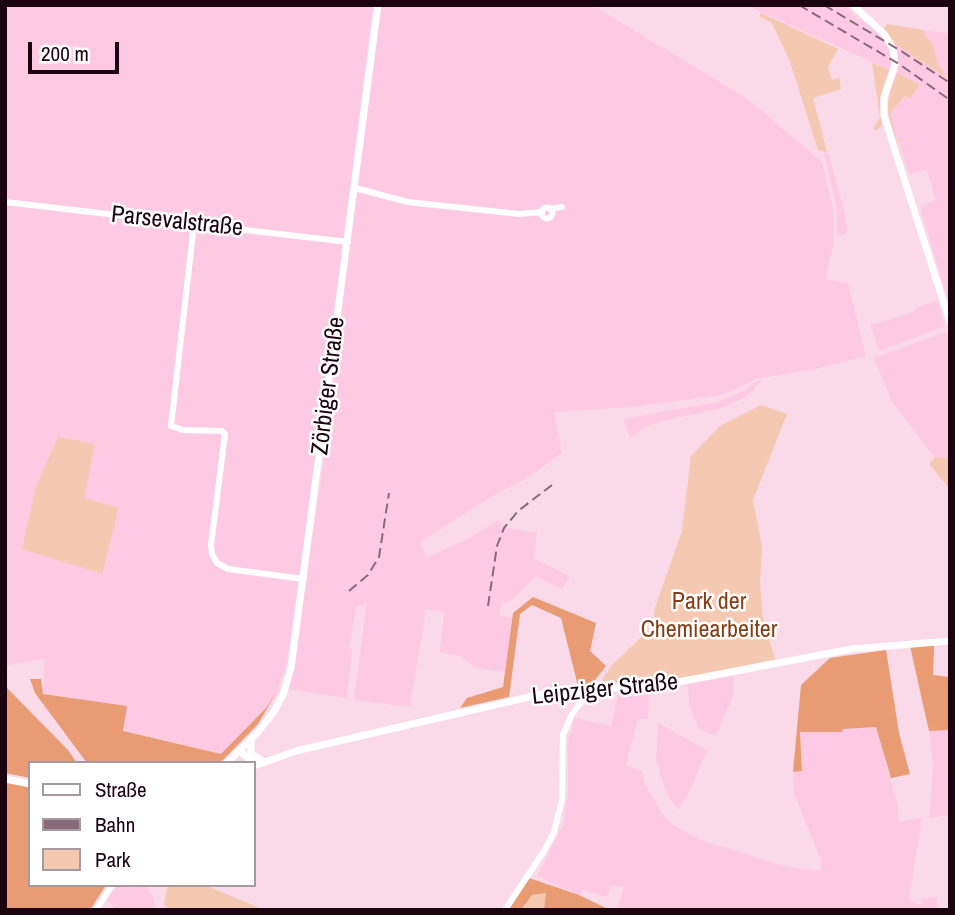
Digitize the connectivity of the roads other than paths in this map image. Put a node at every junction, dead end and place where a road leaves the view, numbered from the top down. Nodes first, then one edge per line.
1 (378, 5) edge
2 (853, 5) edge
3 (355, 188) junction
4 (5, 202) edge
5 (552, 211) dead end
6 (194, 224) junction
7 (348, 242) junction
8 (950, 322) edge
9 (303, 579) junction
10 (950, 641) edge
11 (591, 690) junction
12 (574, 691) junction
13 (578, 706) junction
14 (251, 740) junction
15 (240, 751) junction
16 (230, 761) edge
17 (254, 761) edge
18 (256, 761) edge
19 (257, 763) edge
20 (5, 779) edge
21 (28, 783) edge
22 (111, 887) edge
23 (96, 910) edge
24 (505, 910) edge

1 - 3 main road, Zörbiger Straße
2 - 8 main road
3 - 5 street
3 - 7 main road, Zörbiger Straße
4 - 6 street, Parsevalstraße
6 - 7 street, Parsevalstraße
6 - 9 street
7 - 9 main road, Zörbiger Straße
9 - 14 main road, Zörbiger Straße
10 - 11 main road, Leipziger Straße
11 - 12 main road, Leipziger Straße
11 - 13 street
12 - 13 street
12 - 19 main road, Leipziger Straße
13 - 24 street
14 - 15 main road, Zörbiger Straße
14 - 18 main road
15 - 16 main road, Zörbiger Straße
15 - 17 main road
20 - 21 main road
22 - 23 street

